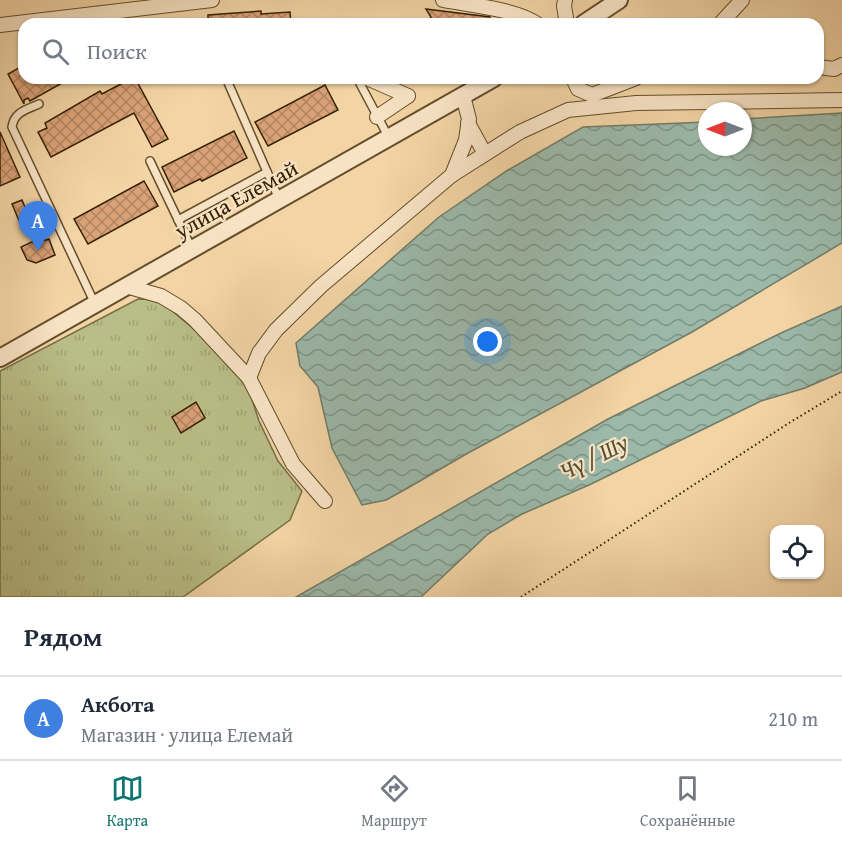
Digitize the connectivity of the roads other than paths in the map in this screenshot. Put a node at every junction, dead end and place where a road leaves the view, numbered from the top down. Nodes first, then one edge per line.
1 (213, 0) edge
2 (443, 0) edge
3 (566, 0) edge
4 (619, 0) edge
5 (742, 0) edge
6 (60, 18) edge
7 (525, 18) edge
8 (566, 18) edge
9 (592, 18) edge
10 (726, 18) edge
11 (18, 23) edge
12 (0, 25) edge
13 (842, 65) edge
14 (824, 68) edge
15 (229, 84) edge
16 (360, 84) edge
17 (381, 84) edge
18 (484, 84) edge
19 (576, 84) edge
20 (620, 84) edge
21 (463, 96) junction
22 (842, 100) edge
23 (39, 105) dead end
24 (377, 117) junction
25 (468, 123) junction
26 (389, 138) junction
27 (485, 154) junction
28 (150, 161) dead end
29 (267, 172) junction
30 (452, 175) junction
31 (280, 200) junction
32 (178, 220) junction
33 (192, 249) junction
34 (126, 286) junction
35 (95, 304) junction
36 (0, 358) edge
37 (249, 378) junction
38 (325, 501) dead end

1 - 6 street
2 - 7 street
3 - 8 street
4 - 9 street
5 - 10 street
11 - 12 street
13 - 14 street
15 - 29 lane
16 - 24 lane
17 - 24 street
18 - 21 street, улица Елемай
19 - 20 street
21 - 25 street
21 - 26 street, улица Елемай
22 - 27 street
23 - 35 lane
24 - 26 lane
25 - 27 street
25 - 30 street
26 - 31 street, улица Елемай
27 - 30 street
28 - 32 lane
29 - 31 lane
29 - 32 lane
30 - 37 street
31 - 33 street, улица Елемай
32 - 33 lane
33 - 34 street, улица Елемай
34 - 35 street, улица Елемай
34 - 37 street
35 - 36 street, улица Елемай
37 - 38 street

